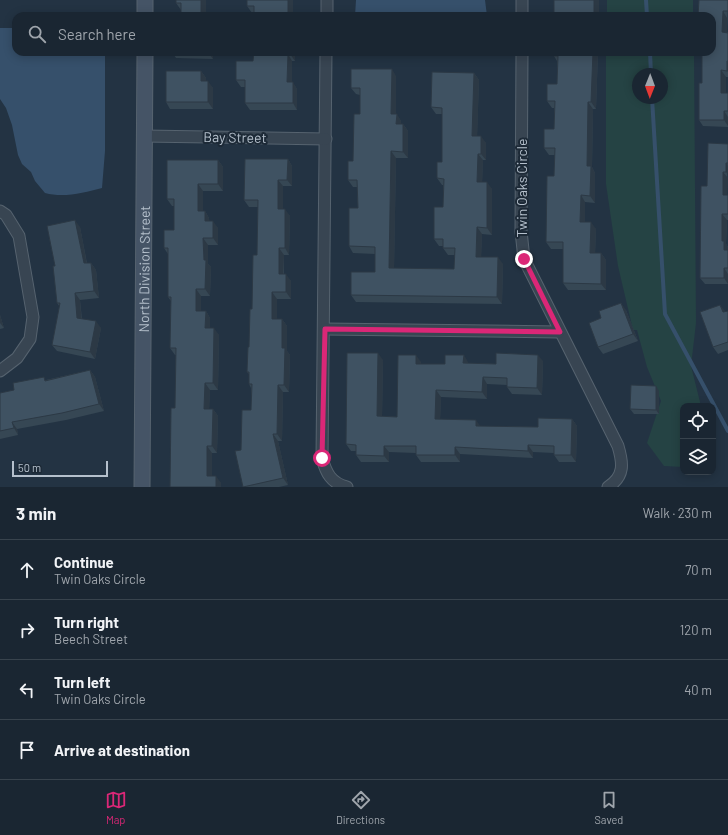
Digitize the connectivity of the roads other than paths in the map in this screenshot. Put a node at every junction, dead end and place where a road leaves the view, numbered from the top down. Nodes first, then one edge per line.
1 (145, 0) edge
2 (327, 0) edge
3 (522, 0) edge
4 (145, 12) edge
5 (327, 12) edge
6 (522, 12) edge
7 (145, 56) edge
8 (326, 56) edge
9 (522, 56) edge
10 (144, 136) junction
11 (326, 139) junction
12 (0, 211) edge
13 (325, 329) junction
14 (560, 332) junction
15 (0, 371) edge
16 (142, 487) edge
17 (347, 487) edge
18 (608, 487) edge

1 - 4 street
2 - 5 street
3 - 6 street
7 - 10 street, North Division Street
8 - 11 street
9 - 14 street, Twin Oaks Circle
10 - 11 street, Bay Street
10 - 16 street, North Division Street
11 - 13 street
12 - 15 street
13 - 14 street
13 - 17 street
14 - 18 street, Twin Oaks Circle

